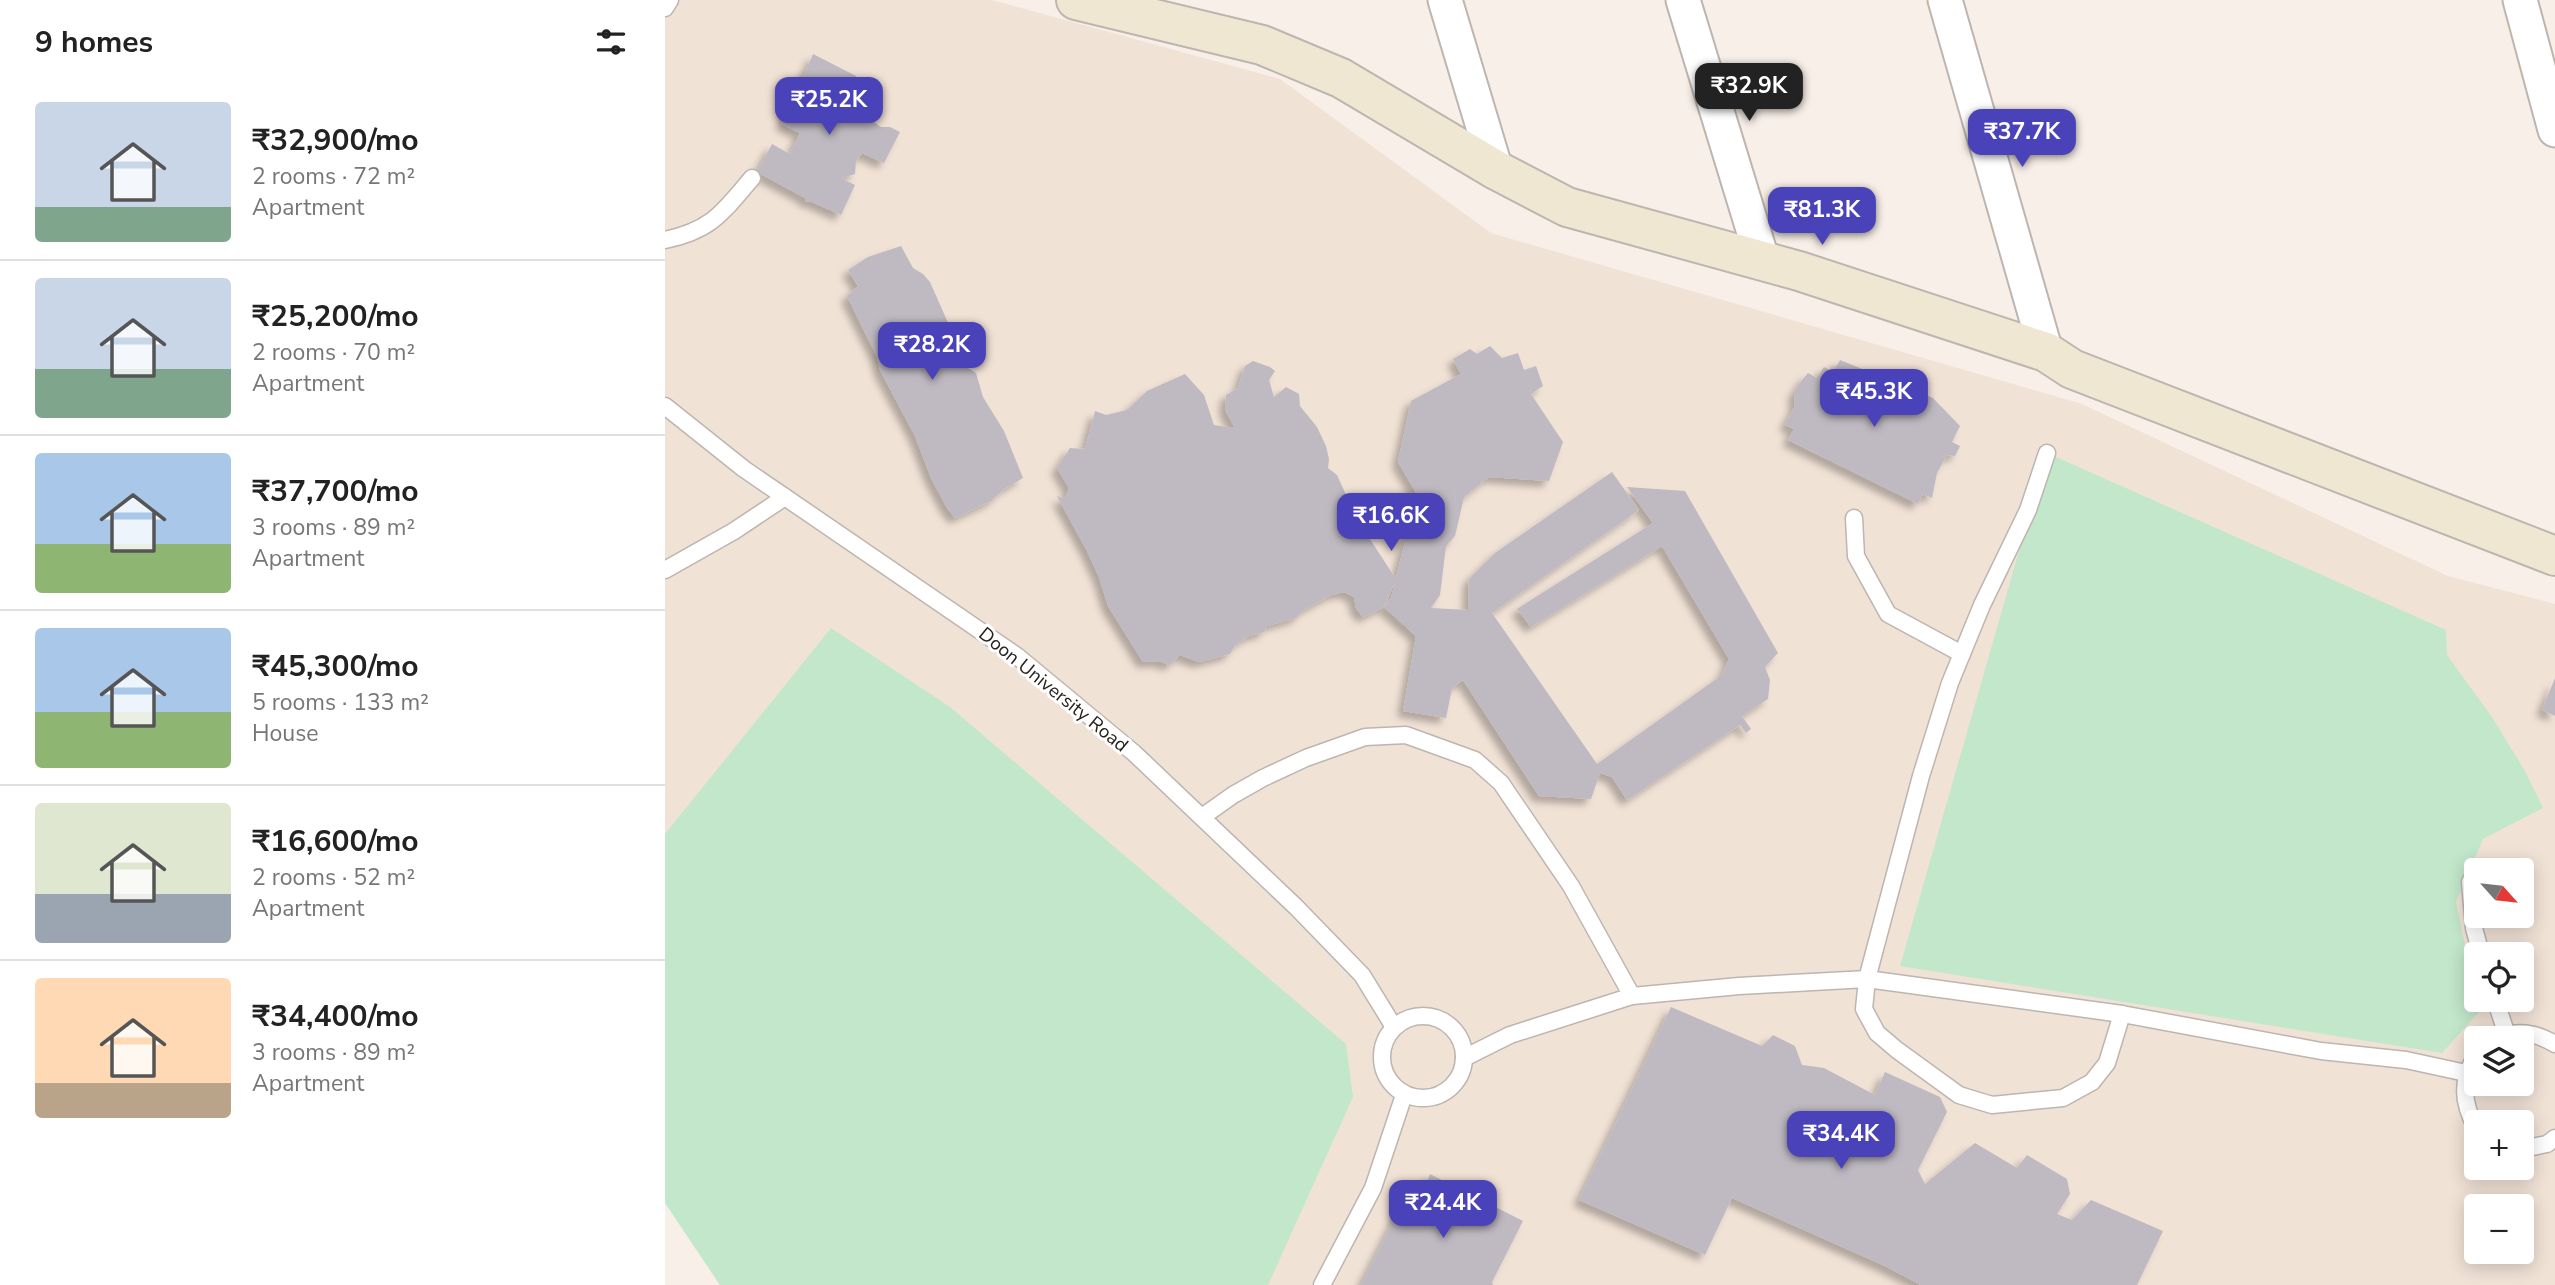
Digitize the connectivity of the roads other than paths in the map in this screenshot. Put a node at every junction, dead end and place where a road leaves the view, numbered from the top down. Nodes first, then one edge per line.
1 (670, 0) edge
2 (1076, 0) edge
3 (1445, 0) edge
4 (1683, 0) edge
5 (1945, 0) edge
6 (2520, 0) edge
7 (665, 8) edge
8 (2555, 130) edge
9 (1496, 170) junction
10 (752, 178) dead end
11 (665, 240) edge
12 (1763, 262) junction
13 (2046, 352) junction
14 (665, 406) edge
15 (2047, 453) dead end
16 (785, 497) junction
17 (1854, 518) dead end
18 (2555, 556) edge
19 (665, 570) edge
20 (1962, 654) junction
21 (1202, 817) junction
22 (1867, 979) junction
23 (1632, 996) junction
24 (2122, 1014) junction
25 (1394, 1027) junction
26 (2534, 1035) edge
27 (2555, 1044) edge
28 (1464, 1058) junction
29 (2464, 1073) edge
30 (1404, 1095) junction
31 (2555, 1138) edge
32 (2534, 1146) edge
33 (1322, 1285) edge

1 - 7 lane
2 - 9 main road
3 - 9 street
4 - 12 street
5 - 13 street
6 - 8 street
9 - 12 main road
10 - 11 lane
12 - 13 main road
13 - 18 main road
14 - 16 lane, Doon University Road
15 - 20 lane
16 - 19 lane
16 - 21 lane, Doon University Road
17 - 20 lane
20 - 22 lane
21 - 23 lane
21 - 25 lane, Doon University Road
22 - 23 lane
22 - 24 lane
22 - 24 lane
23 - 28 lane
24 - 29 lane
25 - 28 lane
25 - 30 lane
26 - 27 lane
28 - 30 lane
30 - 33 lane
31 - 32 lane

